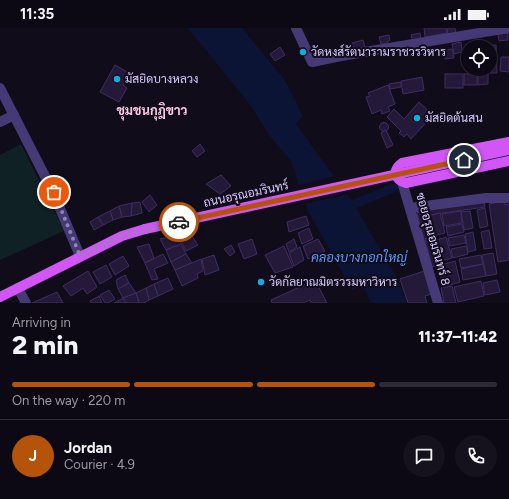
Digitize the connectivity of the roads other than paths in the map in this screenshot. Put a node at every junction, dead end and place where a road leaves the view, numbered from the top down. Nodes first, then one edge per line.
1 (296, 28) edge
2 (509, 28) edge
3 (0, 88) edge
4 (14, 115) junction
5 (0, 122) edge
6 (509, 142) edge
7 (509, 150) edge
8 (509, 161) edge
9 (402, 182) junction
10 (509, 198) edge
11 (410, 208) junction
12 (80, 256) junction
13 (18, 288) junction
14 (0, 298) edge
15 (26, 303) edge
16 (438, 303) edge

1 - 2 street
3 - 4 street
4 - 5 street
4 - 12 street
6 - 9 main road
7 - 12 main road, ถนนอรุณอมรินทร์, bridge
8 - 9 main road
9 - 11 street, ซอยอรุณอมรินทร์ 8
10 - 11 street
11 - 16 street, ซอยอรุณอมรินทร์ 8
12 - 13 main road, ถนนอรุณอมรินทร์
13 - 14 main road, ถนนอรุณอมรินทร์
13 - 15 street

